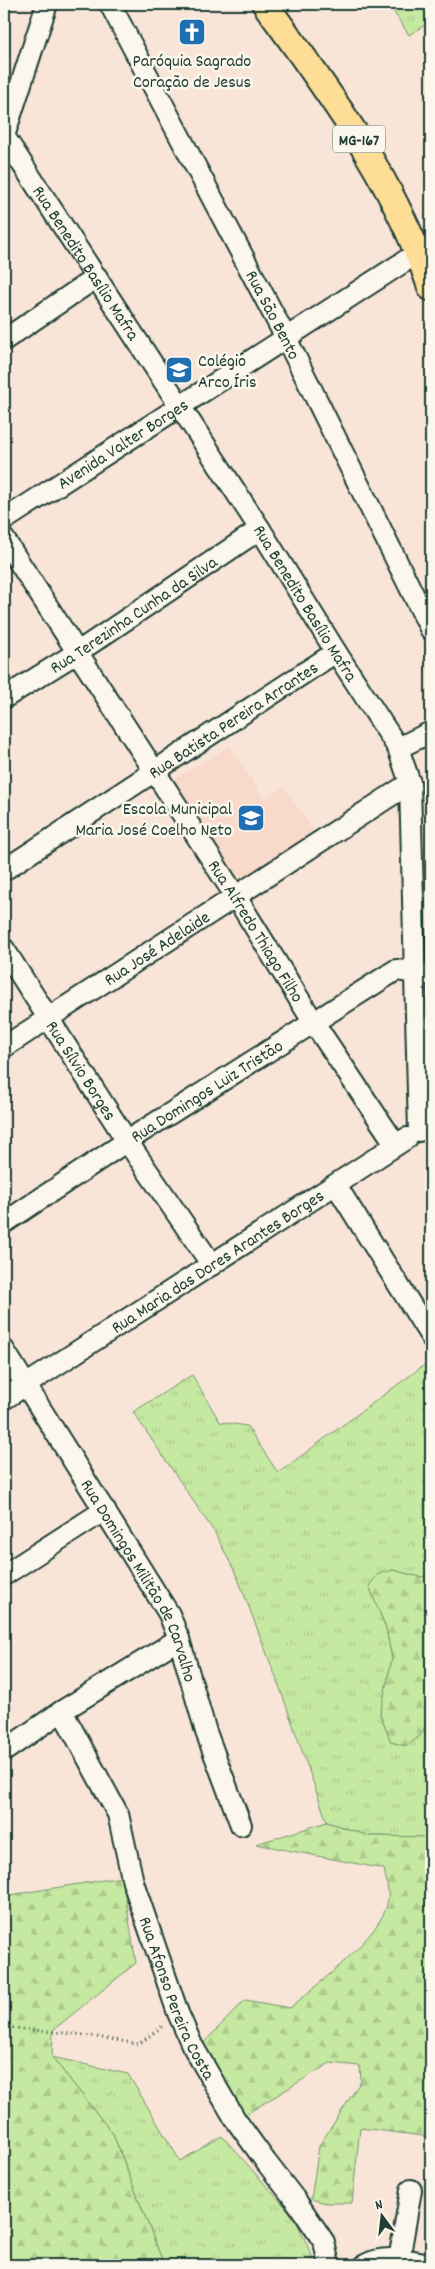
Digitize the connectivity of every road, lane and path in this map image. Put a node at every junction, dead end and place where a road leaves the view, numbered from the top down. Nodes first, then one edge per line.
1 (47, 4) edge
2 (110, 4) edge
3 (265, 4) edge
4 (4, 136) edge
5 (419, 252) junction
6 (97, 277) junction
7 (431, 288) edge
8 (286, 338) junction
9 (4, 340) edge
10 (179, 407) junction
11 (4, 520) edge
12 (260, 529) junction
13 (4, 539) edge
14 (431, 630) edge
15 (78, 652) junction
16 (336, 652) junction
17 (4, 698) edge
18 (431, 732) edge
19 (398, 748) junction
20 (156, 772) junction
21 (410, 783) junction
22 (4, 870) edge
23 (236, 897) junction
24 (4, 949) edge
25 (422, 972) edge
26 (48, 1018) junction
27 (314, 1023) junction
28 (4, 1047) edge
29 (425, 1129) edge
30 (127, 1141) junction
31 (396, 1145) junction
32 (336, 1185) junction
33 (4, 1223) edge
34 (212, 1265) junction
35 (431, 1336) edge
36 (4, 1350) edge
37 (26, 1385) junction
38 (4, 1399) edge
39 (104, 1510) junction
40 (4, 1575) edge
41 (179, 1639) junction
42 (62, 1711) junction
43 (4, 1751) edge
44 (241, 1825) dead end
45 (178, 2013) junction
46 (4, 2033) edge
47 (411, 2190) dead end
48 (400, 2260) junction
49 (431, 2264) edge
50 (329, 2265) edge
51 (365, 2265) edge

1 - 4 street
2 - 8 street, Rua São Bento
3 - 5 main road, MG-167
4 - 6 street, Rua Benedito Basílio Mafra
5 - 7 main road, MG-167
5 - 8 street, Avenida Valter Borges
6 - 9 street
6 - 10 street, Rua Benedito Basílio Mafra
8 - 10 street, Avenida Valter Borges
8 - 14 street, Rua São Bento
10 - 11 street, Avenida Valter Borges
10 - 12 street, Rua Benedito Basílio Mafra
12 - 15 street, Rua Terezinha Cunha da Silva
12 - 16 street, Rua Benedito Basílio Mafra
13 - 15 street, Rua Alfredo Thiago Filho
15 - 17 street, Rua Terezinha Cunha da Silva
15 - 20 street, Rua Alfredo Thiago Filho
16 - 19 street, Rua Benedito Basílio Mafra
16 - 20 street, Rua Batista Pereira Arrantes
18 - 19 street
19 - 21 street, Rua Benedito Basílio Mafra
20 - 22 street, Rua Batista Pereira Arrantes
20 - 23 street, Rua Alfredo Thiago Filho
21 - 23 street, Rua José Adelaide
21 - 25 street, Rua Benedito Basílio Mafra
23 - 26 street, Rua José Adelaide
23 - 27 street, Rua Alfredo Thiago Filho
24 - 26 street, Rua Sílvio Borges
25 - 27 street, Rua Domingos Luiz Tristão
25 - 29 street, Rua Benedito Basílio Mafra
26 - 28 street, Rua José Adelaide
26 - 30 street, Rua Sílvio Borges
27 - 30 street, Rua Domingos Luiz Tristão
27 - 31 street, Rua Alfredo Thiago Filho
29 - 31 street, Rua Maria das Dores Arantes Borges
30 - 33 street, Rua Domingos Luiz Tristão
30 - 34 street, Rua Sílvio Borges
31 - 32 street, Rua Maria das Dores Arantes Borges
32 - 34 street, Rua Maria das Dores Arantes Borges
32 - 35 street
34 - 37 street, Rua Maria das Dores Arantes Borges
36 - 37 street, Rua Domingos Militão de Carvalho
37 - 38 street, Rua Maria das Dores Arantes Borges
37 - 39 street, Rua Domingos Militão de Carvalho
39 - 40 street
39 - 41 street, Rua Domingos Militão de Carvalho
41 - 42 street
41 - 44 street, Rua Domingos Militão de Carvalho
42 - 43 street
42 - 45 street, Rua Afonso Pereira Costa
45 - 46 path
45 - 50 street, Rua Afonso Pereira Costa
47 - 48 street
48 - 49 street
48 - 51 street

